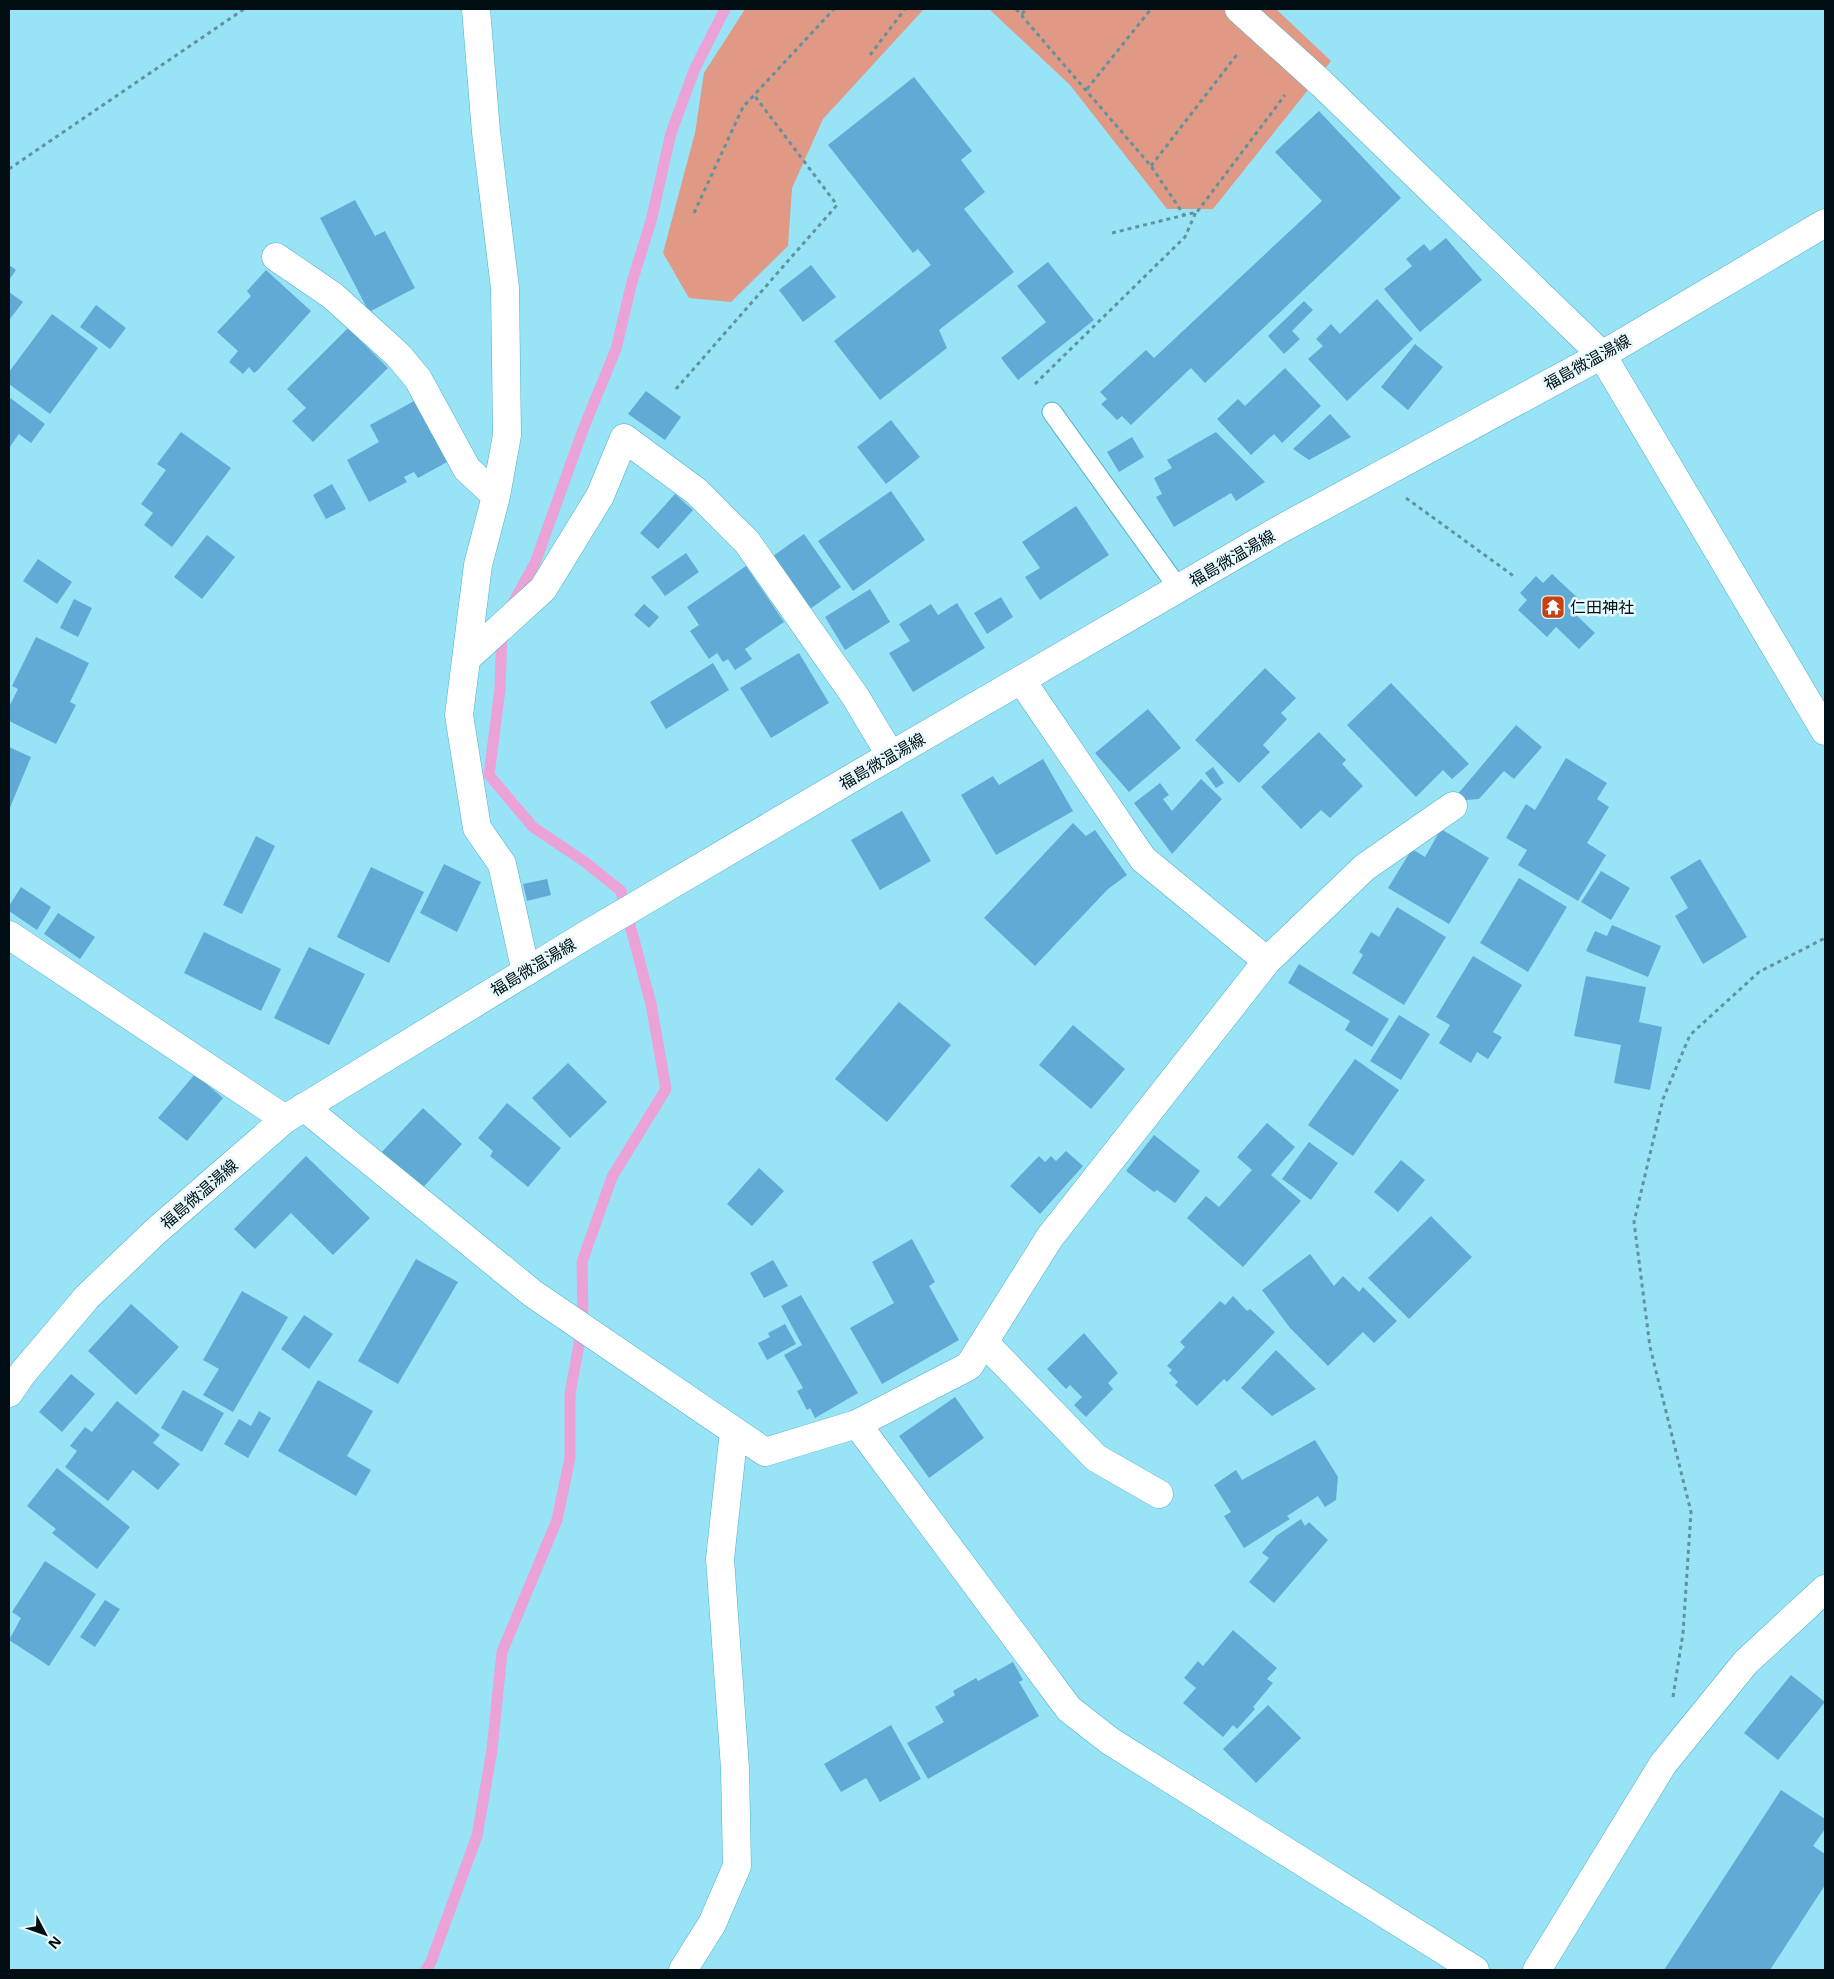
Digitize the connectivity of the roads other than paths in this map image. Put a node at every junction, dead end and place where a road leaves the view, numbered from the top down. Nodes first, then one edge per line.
1 (476, 9) edge
2 (1248, 17) edge
3 (1825, 223) edge
4 (276, 257) dead end
5 (1602, 355) junction
6 (1052, 412) dead end
7 (496, 496) junction
8 (1179, 589) junction
9 (466, 658) junction
10 (1022, 681) junction
11 (1825, 731) edge
12 (892, 756) junction
13 (1453, 806) dead end
14 (9, 935) edge
15 (1267, 961) junction
16 (526, 972) junction
17 (294, 1113) junction
18 (984, 1342) junction
19 (9, 1393) edge
20 (857, 1424) junction
21 (734, 1430) junction
22 (1159, 1494) dead end
23 (1825, 1589) edge
24 (683, 1970) edge
25 (1475, 1970) edge
26 (1536, 1970) edge

1 - 7 street
2 - 5 street
3 - 5 street, 福島微温湯線
4 - 7 street
5 - 8 street, 福島微温湯線
5 - 11 street
6 - 8 lane
7 - 9 street
8 - 10 street, 福島微温湯線
9 - 12 street
9 - 16 street
10 - 12 street, 福島微温湯線
10 - 15 street
12 - 16 street, 福島微温湯線
13 - 15 street
14 - 17 street
15 - 18 street
16 - 17 street, 福島微温湯線
17 - 19 street, 福島微温湯線
17 - 21 street
18 - 20 street
18 - 22 street
20 - 21 street
20 - 25 street
21 - 24 street
23 - 26 street

